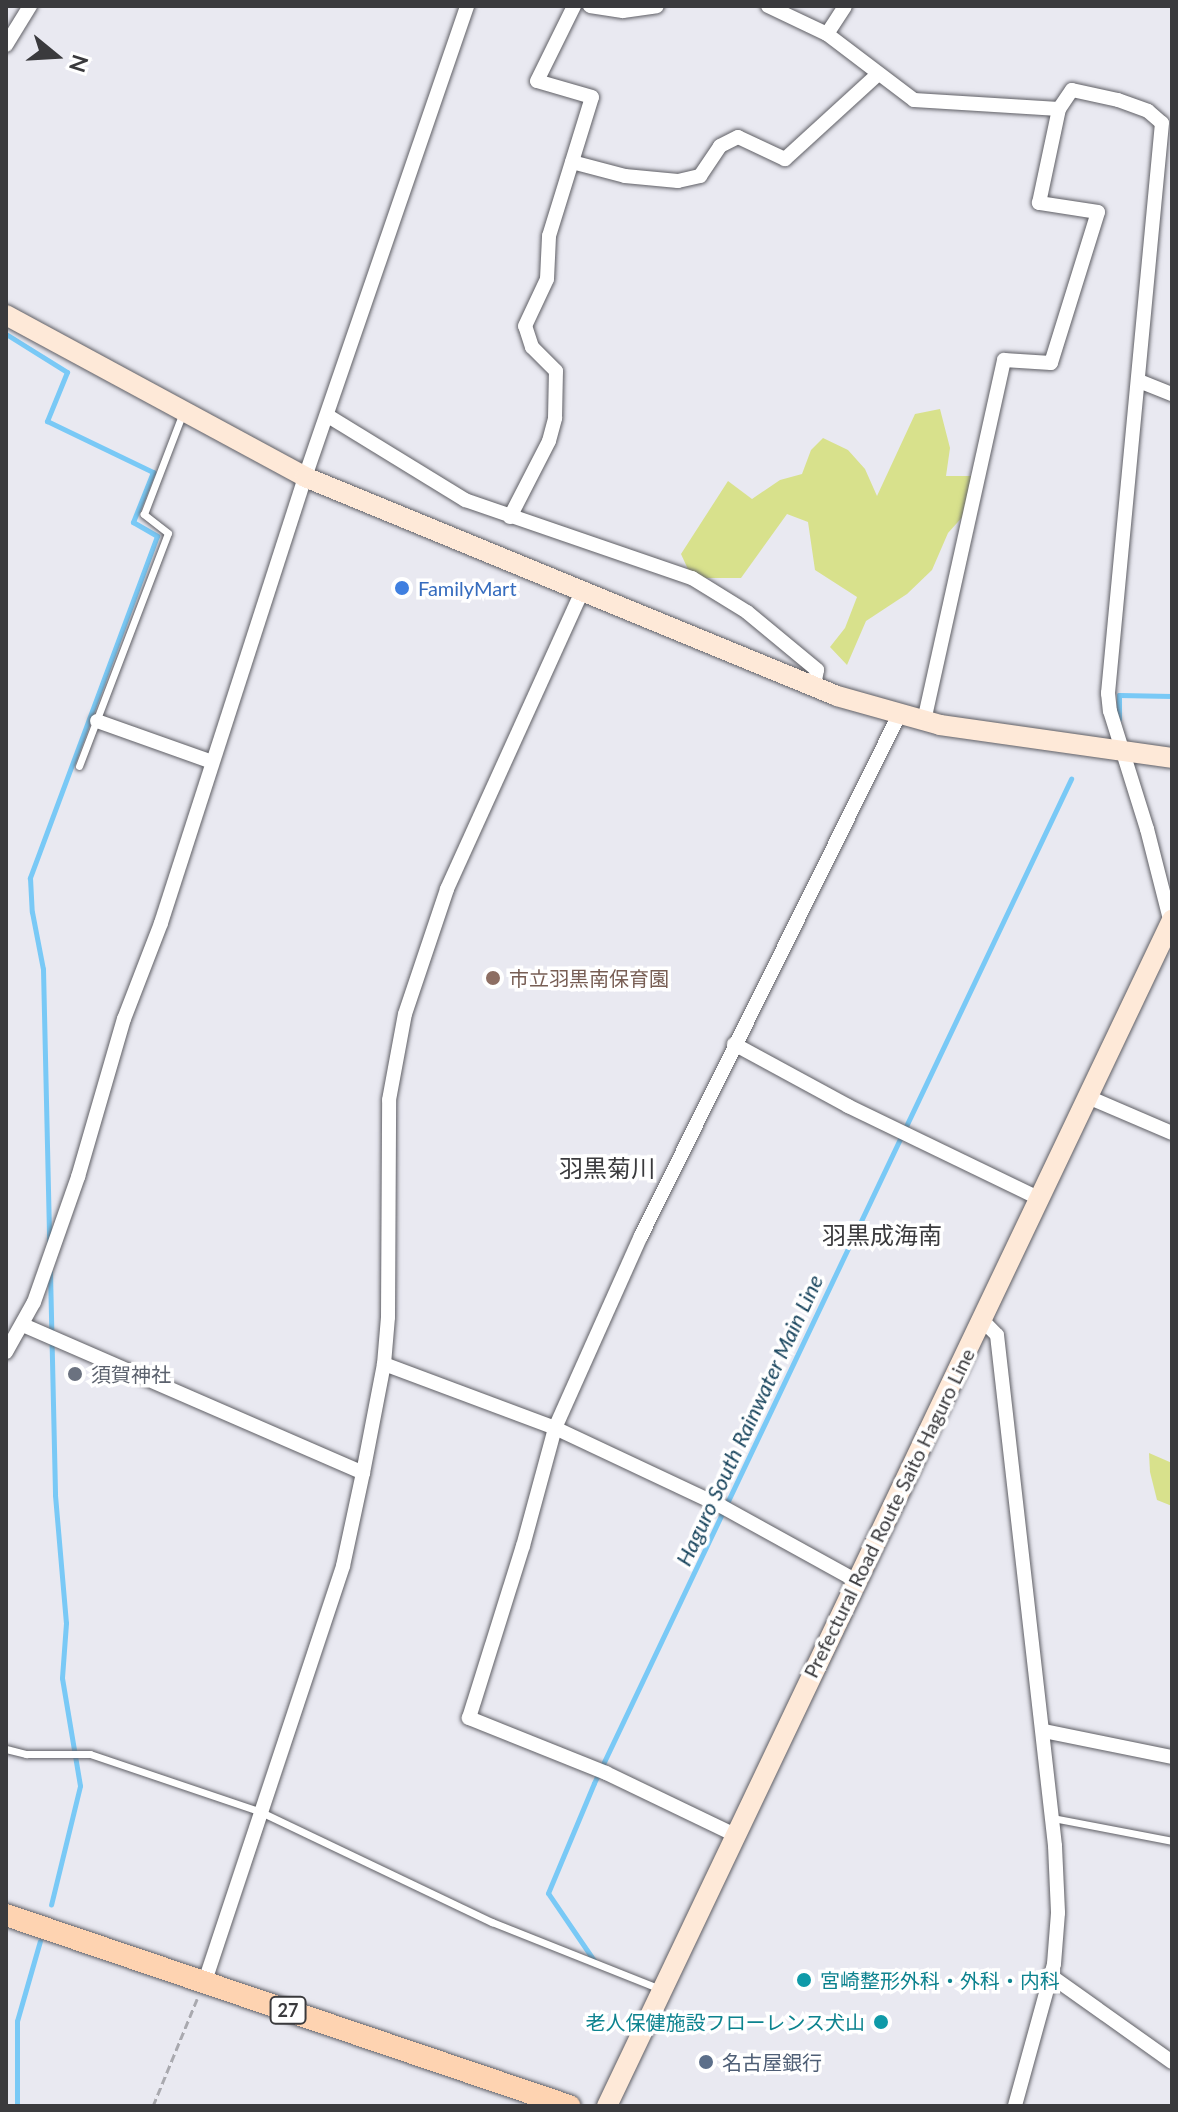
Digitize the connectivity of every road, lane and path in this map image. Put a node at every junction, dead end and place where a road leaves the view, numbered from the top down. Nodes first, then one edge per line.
1 (30, 6) edge
2 (467, 6) edge
3 (574, 6) edge
4 (590, 6) edge
5 (657, 6) edge
6 (768, 6) edge
7 (845, 6) edge
8 (827, 34) junction
9 (6, 45) edge
10 (877, 75) junction
11 (1059, 109) junction
12 (572, 162) junction
13 (6, 315) edge
14 (1139, 381) junction
15 (1172, 394) edge
16 (183, 413) junction
17 (328, 416) junction
18 (305, 477) junction
19 (510, 517) junction
20 (582, 592) junction
21 (814, 686) junction
22 (899, 715) junction
23 (97, 721) junction
24 (924, 721) junction
25 (1121, 751) junction
26 (1172, 758) edge
27 (212, 762) junction
28 (79, 766) dead end
29 (1171, 922) edge
30 (734, 1044) junction
31 (1088, 1097) junction
32 (1172, 1133) edge
33 (1040, 1199) junction
34 (982, 1320) junction
35 (23, 1325) junction
36 (6, 1352) edge
37 (384, 1364) junction
38 (555, 1428) junction
39 (363, 1473) junction
40 (857, 1581) junction
41 (1044, 1731) junction
42 (6, 1749) edge
43 (1172, 1757) edge
44 (261, 1812) junction
45 (1053, 1818) junction
46 (735, 1835) junction
47 (1172, 1841) edge
48 (6, 1915) edge
49 (1051, 1976) junction
50 (205, 1981) junction
51 (663, 1990) junction
52 (1172, 2062) edge
53 (153, 2106) edge
54 (569, 2106) edge
55 (607, 2106) edge
56 (1015, 2106) edge

1 - 9 street
2 - 17 street
3 - 12 street
4 - 5 street
6 - 8 street
7 - 8 street
8 - 10 street
10 - 11 street
10 - 12 street
11 - 14 street
11 - 24 street
12 - 19 street
13 - 16 main road
14 - 15 street
14 - 25 street
16 - 18 main road
16 - 23 lane
17 - 18 street
17 - 19 street
18 - 20 main road
18 - 27 street
19 - 21 street
20 - 21 main road
20 - 37 street
21 - 22 main road
22 - 24 main road
22 - 30 street
23 - 27 street
23 - 28 lane
24 - 25 main road
25 - 26 main road
25 - 29 street
27 - 35 street
29 - 31 main road, Prefectural Road Route Saito Haguro Line
30 - 33 street
30 - 38 street
31 - 32 street
31 - 33 main road, Prefectural Road Route Saito Haguro Line
33 - 34 main road, Prefectural Road Route Saito Haguro Line
34 - 40 main road, Prefectural Road Route Saito Haguro Line
34 - 41 street
35 - 36 street
35 - 39 street
37 - 38 street
37 - 39 street
38 - 40 street
38 - 46 street
39 - 44 street
40 - 46 main road, Prefectural Road Route Saito Haguro Line
41 - 43 street
41 - 45 street
42 - 44 lane
44 - 50 street
44 - 51 lane
45 - 47 lane
45 - 49 street
46 - 51 main road, Prefectural Road Route Saito Haguro Line
48 - 50 main road, 27
49 - 52 street
49 - 56 street
50 - 53 path
50 - 54 main road, 27
51 - 55 main road, Prefectural Road Route Saito Haguro Line

